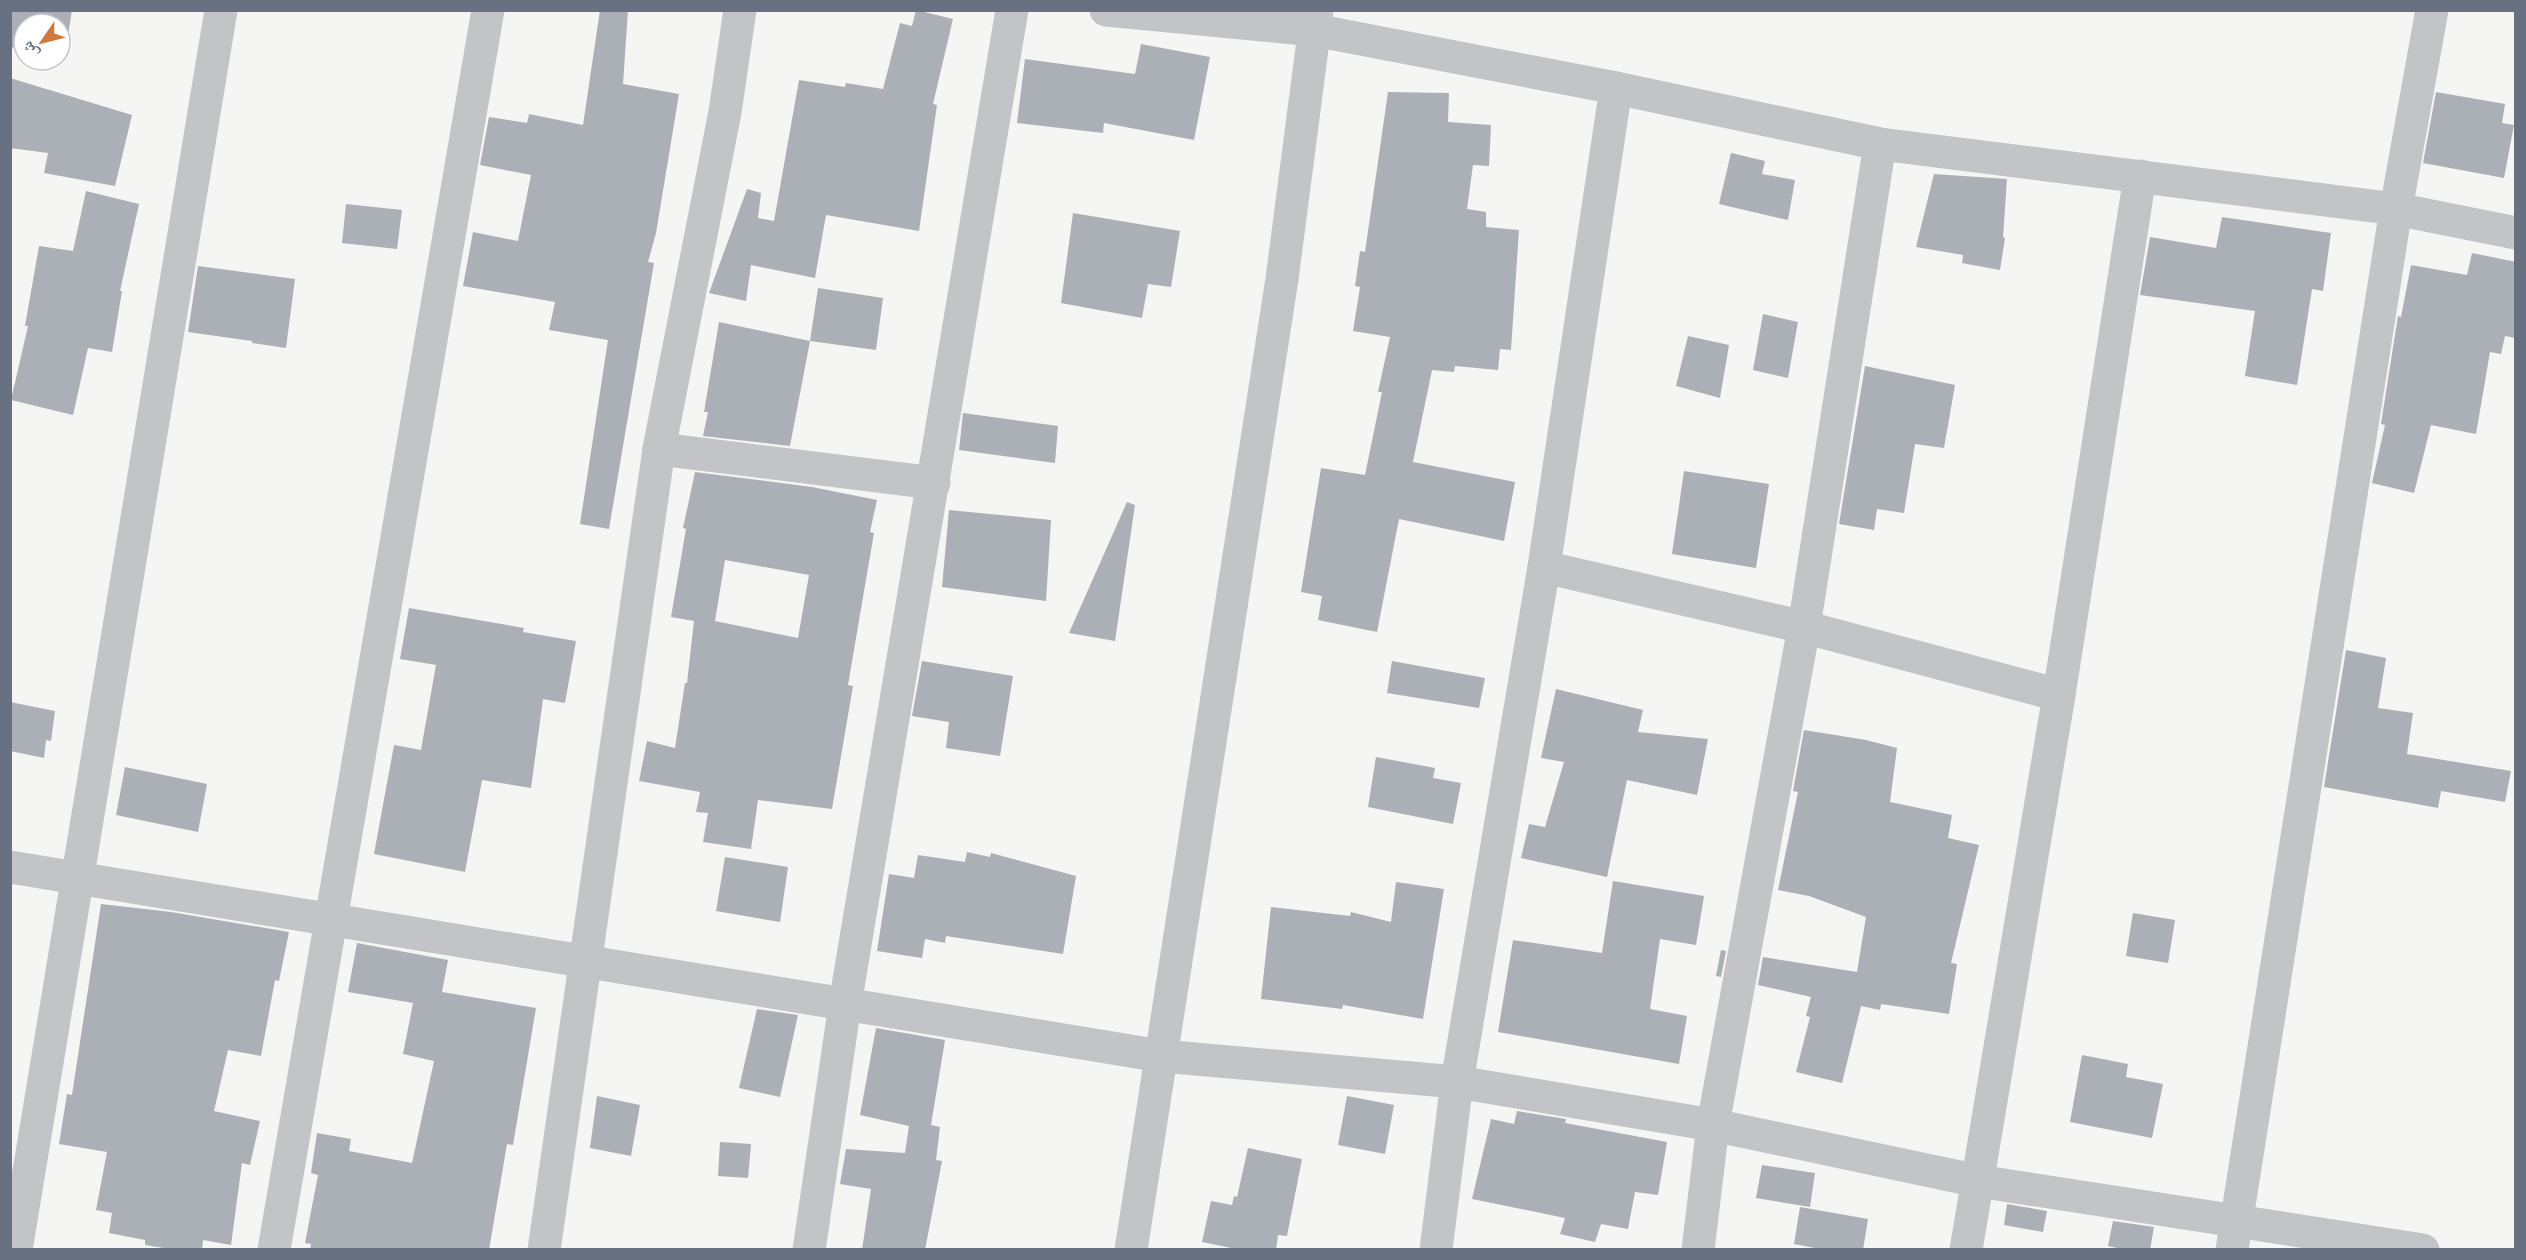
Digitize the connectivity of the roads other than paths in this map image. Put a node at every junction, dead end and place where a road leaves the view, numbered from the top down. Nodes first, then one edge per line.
1 (221, 10) edge
2 (488, 10) edge
3 (740, 10) edge
4 (1012, 10) edge
5 (1106, 10) edge
6 (2432, 10) edge
7 (1315, 20) edge
8 (1616, 88) junction
9 (1880, 144) junction
10 (2140, 176) junction
11 (2396, 209) junction
12 (2516, 233) edge
13 (659, 449) junction
14 (934, 483) junction
15 (1544, 567) junction
16 (1804, 627) junction
17 (2059, 696) junction
18 (10, 867) edge
19 (78, 879) junction
20 (331, 920) junction
21 (586, 962) junction
22 (846, 1004) junction
23 (1161, 1056) junction
24 (1457, 1082) junction
25 (1713, 1125) junction
26 (1978, 1181) junction
27 (2235, 1235) edge
28 (16, 1250) edge
29 (274, 1250) edge
30 (544, 1250) edge
31 (809, 1250) edge
32 (1131, 1250) edge
33 (1436, 1250) edge
34 (1698, 1250) edge
35 (1966, 1250) edge
36 (2423, 1250) edge

1 - 19 street
2 - 20 street
3 - 13 street
4 - 14 street
5 - 7 street
6 - 11 street
7 - 8 street
7 - 23 street
8 - 9 street
8 - 15 street
9 - 10 street
9 - 16 street
10 - 11 street
10 - 17 street
11 - 12 street
11 - 27 street
13 - 14 street
13 - 21 street
14 - 22 street
15 - 16 street
15 - 24 street
16 - 17 street
16 - 25 street
17 - 26 street
18 - 19 street
19 - 20 street
19 - 28 street
20 - 21 street
20 - 29 street
21 - 22 street
21 - 30 street
22 - 23 street
22 - 31 street
23 - 24 street
23 - 32 street
24 - 25 street
24 - 33 street
25 - 26 street
25 - 34 street
26 - 27 street
26 - 35 street
27 - 36 street

